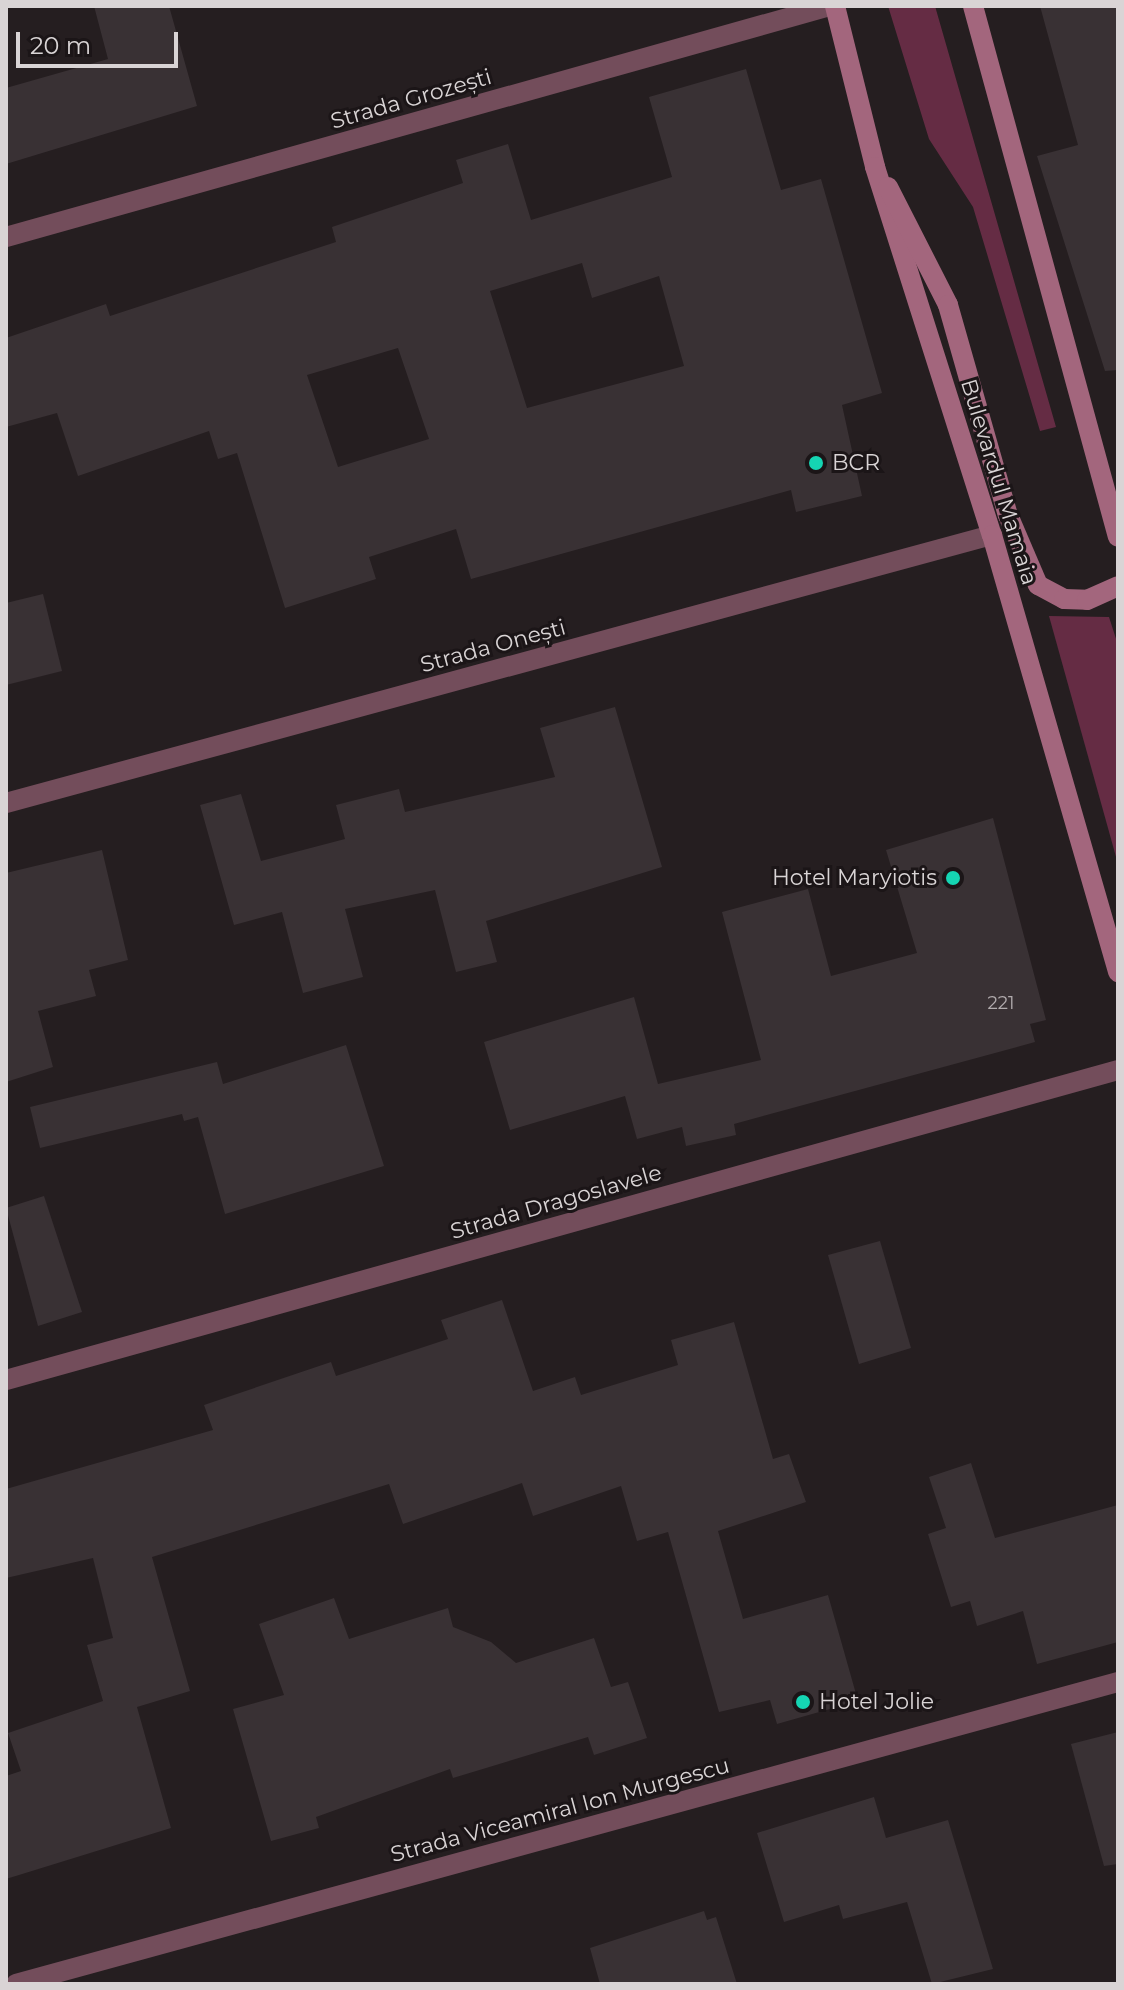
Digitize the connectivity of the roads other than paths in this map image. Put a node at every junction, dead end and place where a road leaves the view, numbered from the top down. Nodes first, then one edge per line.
1 (832, 6) edge
2 (973, 6) edge
3 (875, 167) junction
4 (6, 237) edge
5 (1114, 505) edge
6 (992, 535) junction
7 (1118, 537) edge
8 (1118, 586) edge
9 (6, 803) edge
10 (1118, 972) edge
11 (1118, 1070) edge
12 (6, 1380) edge
13 (1118, 1682) edge
14 (16, 1984) edge

1 - 3 main road, Bulevardul Mamaia
1 - 4 street, Strada Grozești
2 - 5 main road
3 - 6 main road, Bulevardul Mamaia
3 - 8 main road
5 - 7 main road
6 - 9 street, Strada Onești
6 - 10 main road, Bulevardul Mamaia
11 - 12 street, Strada Dragoslavele
13 - 14 street, Strada Viceamiral Ion Murgescu

